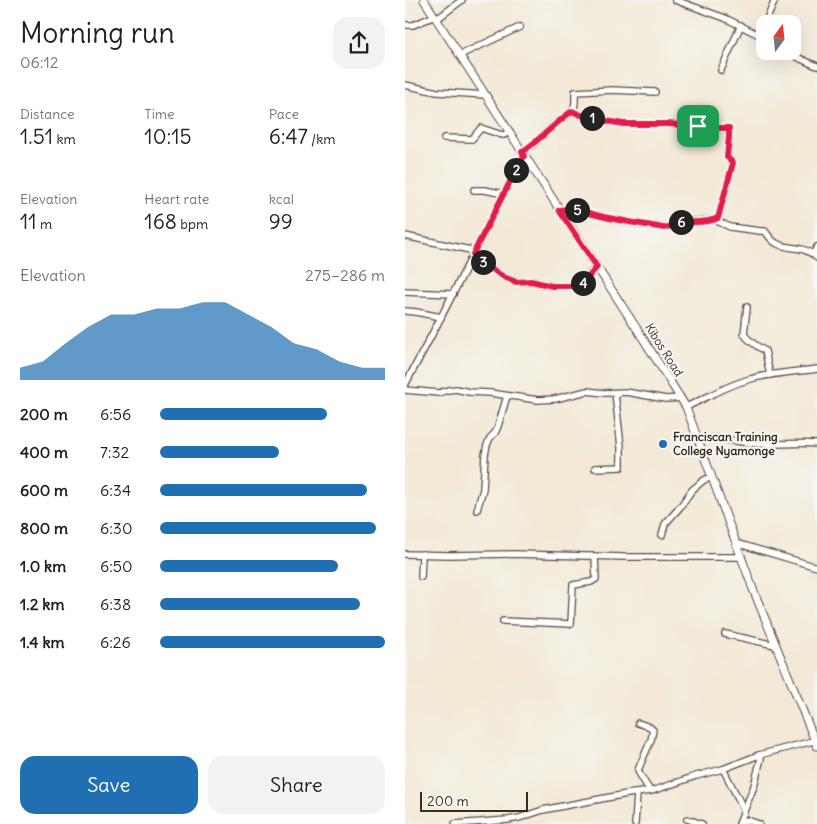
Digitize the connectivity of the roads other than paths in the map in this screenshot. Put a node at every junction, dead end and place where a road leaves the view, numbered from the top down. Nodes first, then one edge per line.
1 (424, 0) edge
2 (462, 0) edge
3 (675, 0) edge
4 (775, 0) edge
5 (770, 15) edge
6 (436, 18) junction
7 (405, 25) edge
8 (741, 25) junction
9 (520, 27) dead end
10 (756, 33) edge
11 (460, 55) junction
12 (801, 58) edge
13 (817, 66) edge
14 (721, 70) dead end
15 (405, 85) edge
16 (655, 92) dead end
17 (486, 95) junction
18 (572, 111) junction
19 (509, 132) junction
20 (444, 138) dead end
21 (523, 154) junction
22 (474, 190) dead end
23 (504, 194) junction
24 (559, 210) junction
25 (715, 220) junction
26 (405, 236) edge
27 (817, 247) edge
28 (474, 253) junction
29 (815, 256) edge
30 (597, 267) junction
31 (405, 292) edge
32 (453, 294) junction
33 (747, 307) dead end
34 (405, 311) edge
35 (441, 317) junction
36 (817, 369) edge
37 (770, 375) junction
38 (405, 385) edge
39 (405, 390) edge
40 (615, 393) junction
41 (507, 396) junction
42 (681, 398) junction
43 (686, 407) junction
44 (699, 440) junction
45 (817, 444) edge
46 (595, 468) dead end
47 (712, 477) junction
48 (477, 510) dead end
49 (662, 535) dead end
50 (736, 543) junction
51 (405, 554) edge
52 (423, 554) junction
53 (595, 556) junction
54 (742, 557) junction
55 (817, 567) edge
56 (421, 576) dead end
57 (503, 622) dead end
58 (725, 634) dead end
59 (775, 645) junction
60 (637, 723) dead end
61 (816, 742) edge
62 (759, 755) junction
63 (723, 769) junction
64 (650, 792) junction
65 (637, 793) junction
66 (744, 813) junction
67 (687, 819) dead end
68 (455, 824) edge
69 (635, 824) edge
70 (702, 824) edge
71 (739, 824) edge
72 (759, 824) edge

1 - 6 main road, Kibos Road
2 - 6 street
3 - 8 street
4 - 5 street
6 - 7 street
6 - 11 main road, Kibos Road
8 - 10 street
8 - 14 street
9 - 11 street
11 - 17 main road, Kibos Road
12 - 13 street
15 - 17 street
16 - 18 street
17 - 19 main road, Kibos Road
18 - 21 street
18 - 25 street
19 - 20 street
19 - 21 main road, Kibos Road
21 - 23 street
21 - 24 main road, Kibos Road
22 - 23 street
23 - 28 street
24 - 25 street
24 - 30 main road, Kibos Road
25 - 29 street
26 - 28 street
27 - 29 street
28 - 30 street
28 - 32 street
30 - 42 main road, Kibos Road
31 - 32 street
32 - 35 street
33 - 37 street
34 - 35 street
35 - 38 street
36 - 37 street
37 - 43 street
39 - 41 street
40 - 41 street
40 - 42 street
40 - 46 street
41 - 48 street
42 - 43 main road, Kibos Road
43 - 44 main road, Kibos Road
44 - 45 street
44 - 47 main road, Kibos Road
47 - 49 street
47 - 50 main road, Kibos Road
50 - 54 main road, Kibos Road
50 - 55 street
51 - 52 street
52 - 53 street
52 - 56 street
53 - 54 street
53 - 57 street
54 - 59 main road, Kibos Road
58 - 59 street
59 - 61 main road, Kibos Road
60 - 64 street
61 - 62 street
62 - 63 street
62 - 66 street
63 - 64 street
63 - 66 street
64 - 65 street
65 - 68 street
65 - 69 street
66 - 71 street
67 - 70 street
71 - 72 street

